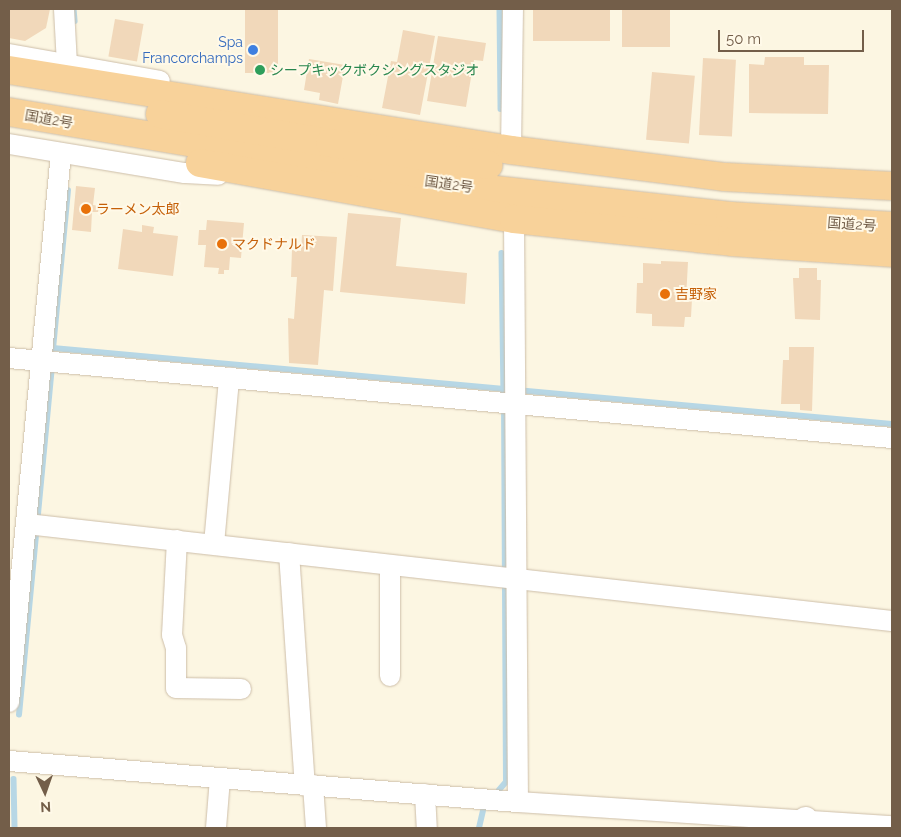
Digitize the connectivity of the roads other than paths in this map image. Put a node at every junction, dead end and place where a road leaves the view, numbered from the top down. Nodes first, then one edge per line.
1 (64, 9) edge
2 (513, 9) edge
3 (9, 54) edge
4 (67, 64) junction
5 (9, 70) edge
6 (9, 88) edge
7 (257, 110) junction
8 (9, 112) edge
9 (135, 134) junction
10 (9, 144) edge
11 (511, 150) junction
12 (62, 154) junction
13 (284, 180) junction
14 (556, 186) junction
15 (892, 186) edge
16 (892, 201) edge
17 (514, 219) junction
18 (892, 226) edge
19 (892, 253) edge
20 (9, 358) edge
21 (49, 361) junction
22 (229, 378) junction
23 (509, 398) junction
24 (892, 438) edge
25 (34, 525) junction
26 (177, 540) junction
27 (214, 544) junction
28 (289, 553) junction
29 (390, 566) junction
30 (508, 580) junction
31 (892, 621) edge
32 (390, 676) dead end
33 (241, 689) dead end
34 (9, 702) edge
35 (9, 761) edge
36 (220, 778) junction
37 (309, 785) junction
38 (425, 794) junction
39 (518, 802) junction
40 (804, 824) edge
41 (892, 826) edge
42 (216, 828) edge
43 (316, 828) edge
44 (427, 828) edge

1 - 4 street
2 - 11 street
3 - 4 street
4 - 7 street
5 - 7 highway
6 - 14 highway, 国道2号
7 - 11 highway
8 - 9 highway, 国道2号
9 - 13 highway
9 - 14 highway, 国道2号
10 - 12 street
11 - 15 highway
12 - 13 street
12 - 21 street
13 - 17 highway
14 - 16 highway, 国道2号
14 - 18 highway, 国道2号
17 - 19 highway
17 - 23 street
20 - 21 street
21 - 22 street
21 - 25 street
22 - 23 street
22 - 27 street
23 - 24 street
23 - 30 street
25 - 26 street
25 - 34 street
26 - 27 street
26 - 33 street
27 - 28 street
28 - 29 street
28 - 37 street
29 - 30 street
29 - 32 street
30 - 31 street
30 - 39 street
35 - 36 street
36 - 37 street
36 - 42 street
37 - 38 street
37 - 43 street
38 - 39 street
38 - 44 street
39 - 40 street
40 - 41 street

